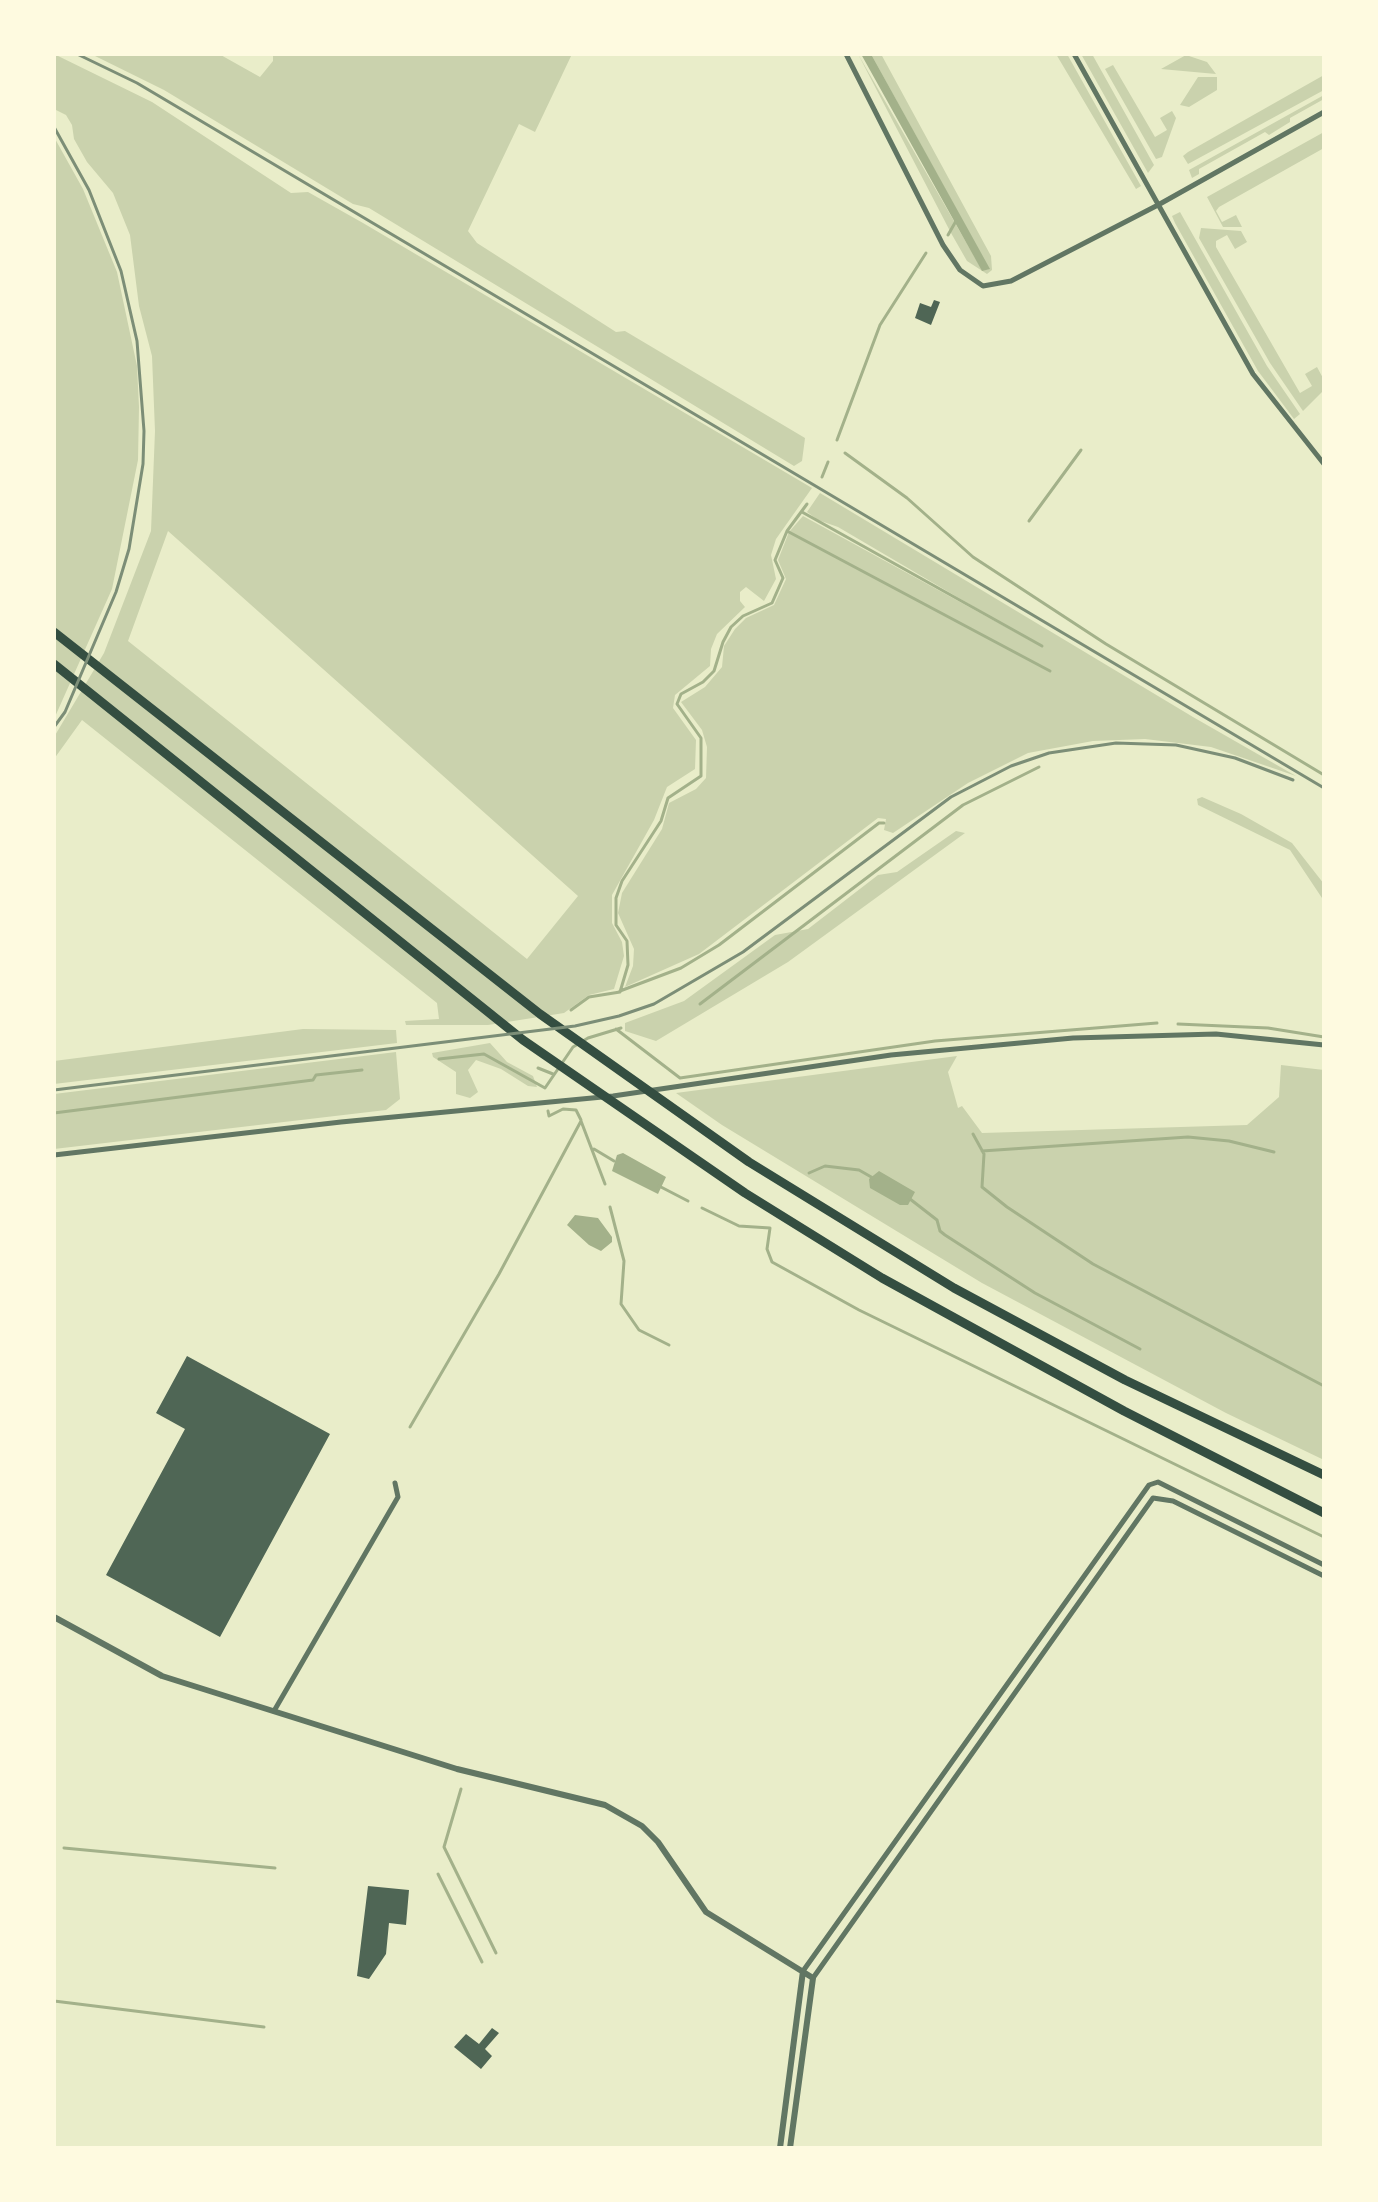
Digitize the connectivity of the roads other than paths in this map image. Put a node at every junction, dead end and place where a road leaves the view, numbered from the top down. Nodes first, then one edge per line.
1 (1074, 54) edge
2 (847, 55) edge
3 (1324, 112) edge
4 (1158, 205) junction
5 (1324, 464) edge
6 (54, 632) edge
7 (54, 664) edge
8 (1324, 1045) edge
9 (54, 1155) edge
10 (1324, 1475) edge
11 (395, 1483) dead end
12 (1324, 1513) edge
13 (1324, 1565) edge
14 (1324, 1576) edge
15 (54, 1617) edge
16 (274, 1711) junction
17 (803, 1971) junction
18 (813, 1978) junction
19 (780, 2148) edge
20 (790, 2148) edge

1 - 4 street
2 - 4 street
3 - 4 street
4 - 5 street
6 - 10 highway
7 - 12 highway
8 - 9 street
11 - 16 street
13 - 17 street
14 - 18 street
15 - 16 street
16 - 17 street
17 - 18 street
17 - 19 street
18 - 20 street

